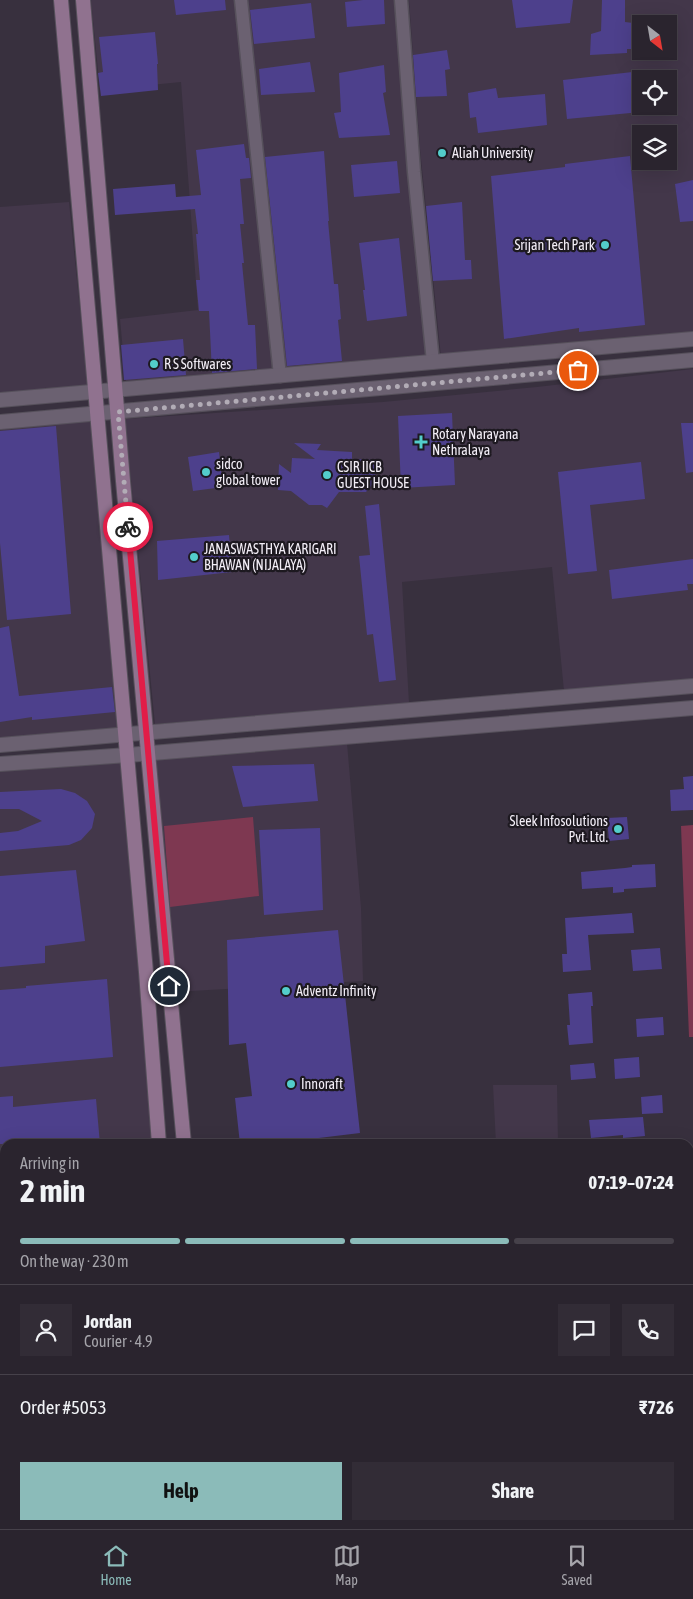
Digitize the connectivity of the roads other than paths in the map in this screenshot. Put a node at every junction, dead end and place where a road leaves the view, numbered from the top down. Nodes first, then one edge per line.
1 (61, 0) edge
2 (83, 0) edge
3 (241, 0) edge
4 (401, 0) edge
5 (96, 157) junction
6 (74, 160) junction
7 (693, 338) edge
8 (476, 358) junction
9 (693, 360) edge
10 (433, 362) junction
11 (280, 376) junction
12 (475, 380) junction
13 (116, 390) junction
14 (95, 392) junction
15 (0, 400) edge
16 (118, 412) junction
17 (97, 414) junction
18 (0, 422) edge
19 (693, 686) edge
20 (693, 708) edge
21 (146, 732) junction
22 (126, 733) junction
23 (0, 744) edge
24 (148, 753) junction
25 (128, 755) junction
26 (0, 764) edge
27 (159, 1139) edge
28 (184, 1139) edge

1 - 6 main road
2 - 5 main road
3 - 11 street
4 - 10 street
5 - 6 main road
5 - 13 main road
6 - 14 main road
7 - 8 street
8 - 10 street
8 - 12 street
9 - 12 street
10 - 11 street
11 - 13 street
12 - 16 street
13 - 14 street
13 - 16 main road
14 - 15 street
14 - 17 main road
16 - 17 street
16 - 21 main road
17 - 18 street
17 - 22 main road
19 - 21 street
20 - 24 street
21 - 22 street
21 - 24 main road
22 - 23 street
22 - 25 main road
24 - 25 street
24 - 28 main road
25 - 26 street
25 - 27 main road

